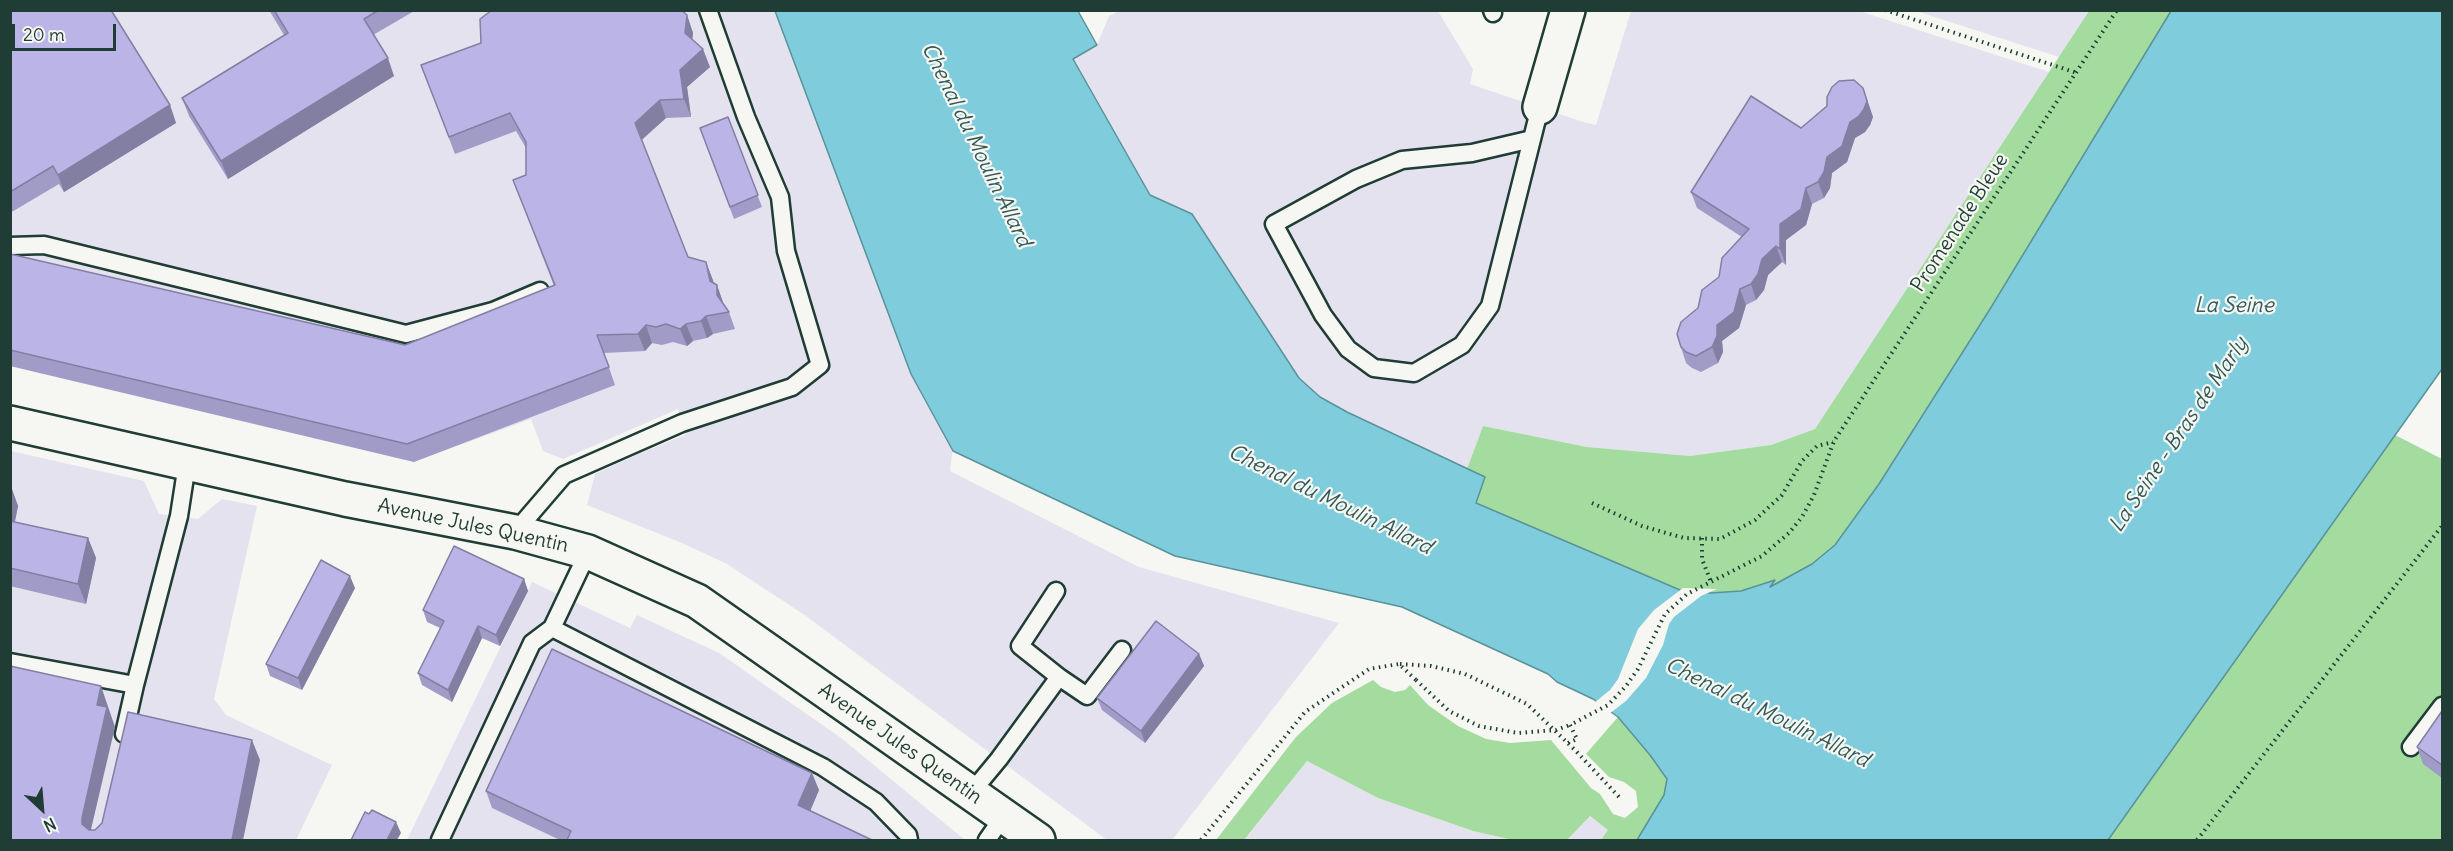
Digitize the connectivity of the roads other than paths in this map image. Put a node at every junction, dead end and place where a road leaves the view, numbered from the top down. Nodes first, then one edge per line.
1 (708, 10) edge
2 (1568, 10) edge
3 (1540, 107) joint
4 (1532, 139) junction
5 (10, 246) edge
6 (540, 291) edge
7 (10, 423) edge
8 (187, 464) junction
9 (515, 532) junction
10 (588, 552) junction
11 (1056, 591) dead end
12 (552, 628) junction
13 (1122, 650) dead end
14 (10, 662) edge
15 (1059, 677) junction
16 (135, 685) junction
17 (2442, 706) edge
18 (2411, 747) dead end
19 (120, 752) edge
20 (970, 794) junction
21 (995, 829) edge
22 (440, 840) edge
23 (909, 840) edge
24 (1038, 840) edge

1 - 9 lane
2 - 3 street
3 - 4 lane
4 - 4 lane
5 - 6 lane
7 - 8 street, Avenue Jules Quentin
8 - 9 street, Avenue Jules Quentin
8 - 16 lane
9 - 10 street, Avenue Jules Quentin
10 - 12 lane
10 - 20 street, Avenue Jules Quentin
11 - 15 lane
12 - 22 lane
12 - 23 lane
13 - 15 lane
14 - 16 lane
15 - 20 lane
16 - 19 lane
17 - 18 lane
20 - 21 street, Avenue Jules Quentin
21 - 24 street, Avenue Jules Quentin

